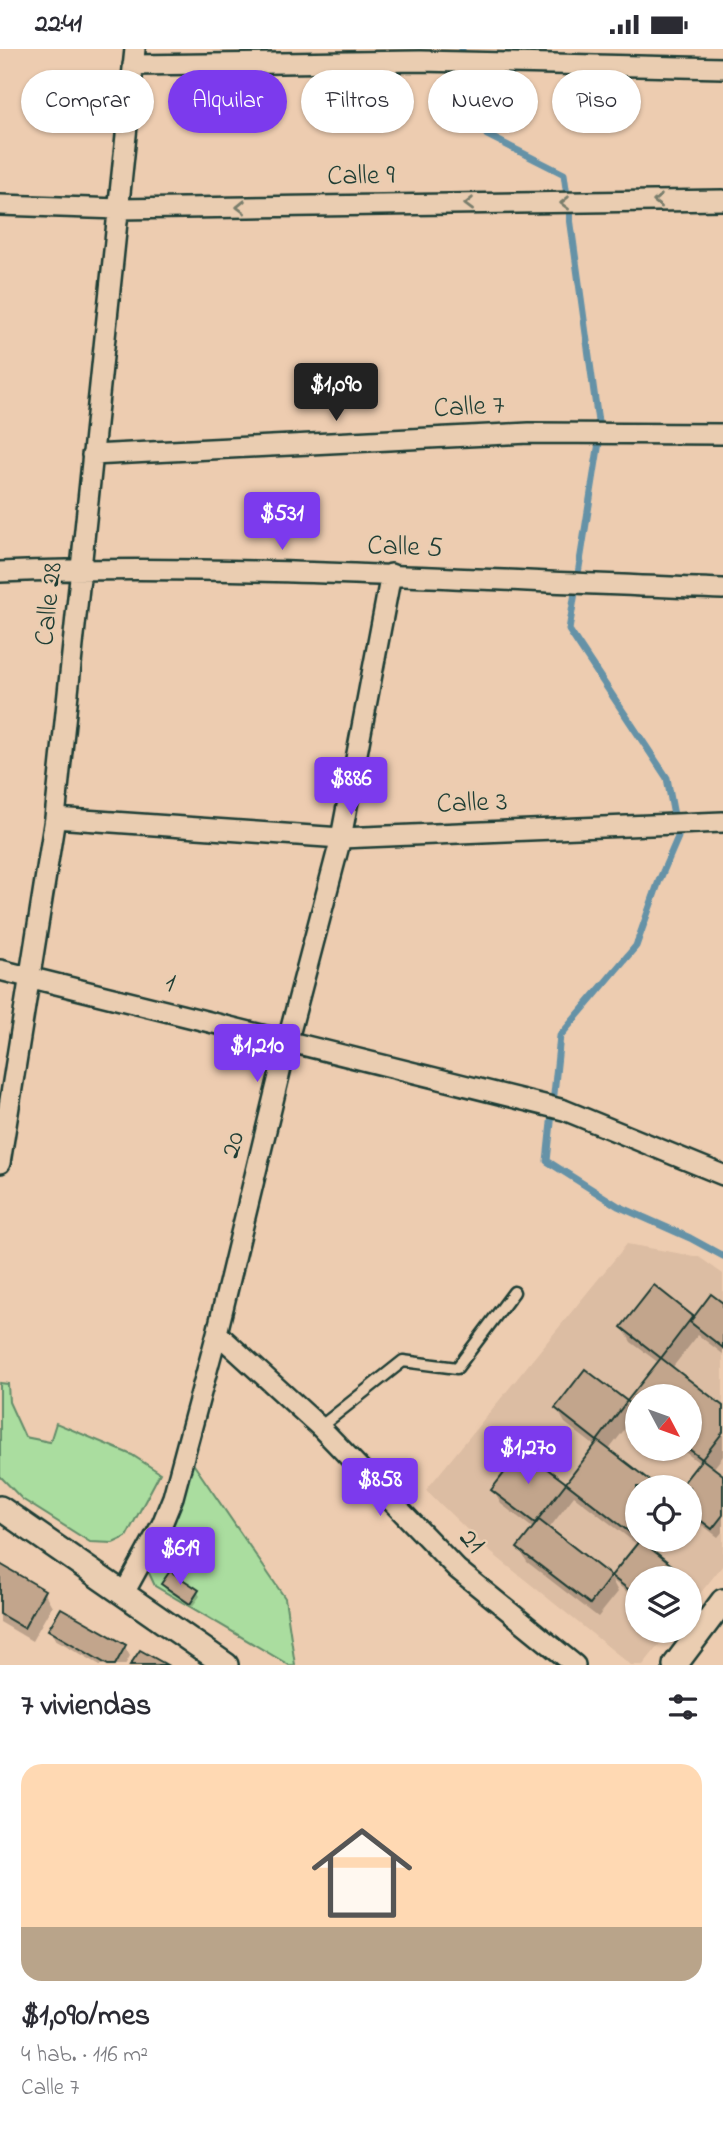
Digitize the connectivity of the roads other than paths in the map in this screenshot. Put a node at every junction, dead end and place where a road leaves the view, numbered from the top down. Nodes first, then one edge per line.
1 (134, 57) edge
2 (723, 68) edge
3 (723, 200) edge
4 (0, 205) edge
5 (120, 209) junction
6 (723, 433) edge
7 (92, 455) junction
8 (82, 569) junction
9 (0, 572) edge
10 (391, 575) junction
11 (723, 589) edge
12 (55, 818) junction
13 (723, 822) edge
14 (341, 838) junction
15 (0, 970) edge
16 (30, 978) junction
17 (287, 1043) junction
18 (0, 1163) edge
19 (723, 1175) edge
20 (514, 1292) dead end
21 (217, 1333) junction
22 (320, 1427) junction
23 (0, 1508) edge
24 (123, 1595) junction
25 (723, 1601) edge
26 (226, 1665) edge
27 (575, 1665) edge
28 (675, 1665) edge

1 - 2 street
1 - 5 street, Calle 28
3 -> 5 street, Calle 9
4 - 5 street, Calle 9
5 - 7 street, Calle 28
6 - 7 street, Calle 7
7 - 8 street, Calle 28
8 - 9 street, Calle 5
8 - 10 street, Calle 5
8 - 12 street, Calle 28
10 - 11 street, Calle 5
10 - 14 street, 20
12 - 14 street, Calle 3
12 - 16 street, Calle 28
13 - 14 street, Calle 3
14 - 17 street, 20
15 - 16 street, 1
16 - 17 street, 1
16 - 18 street, Calle 28
17 - 19 street, 1
17 - 21 street, 20
20 - 22 lane
21 - 22 street, 21
21 - 24 street, 20
22 - 27 street, 21
23 - 24 street
24 - 26 street
25 - 28 street

